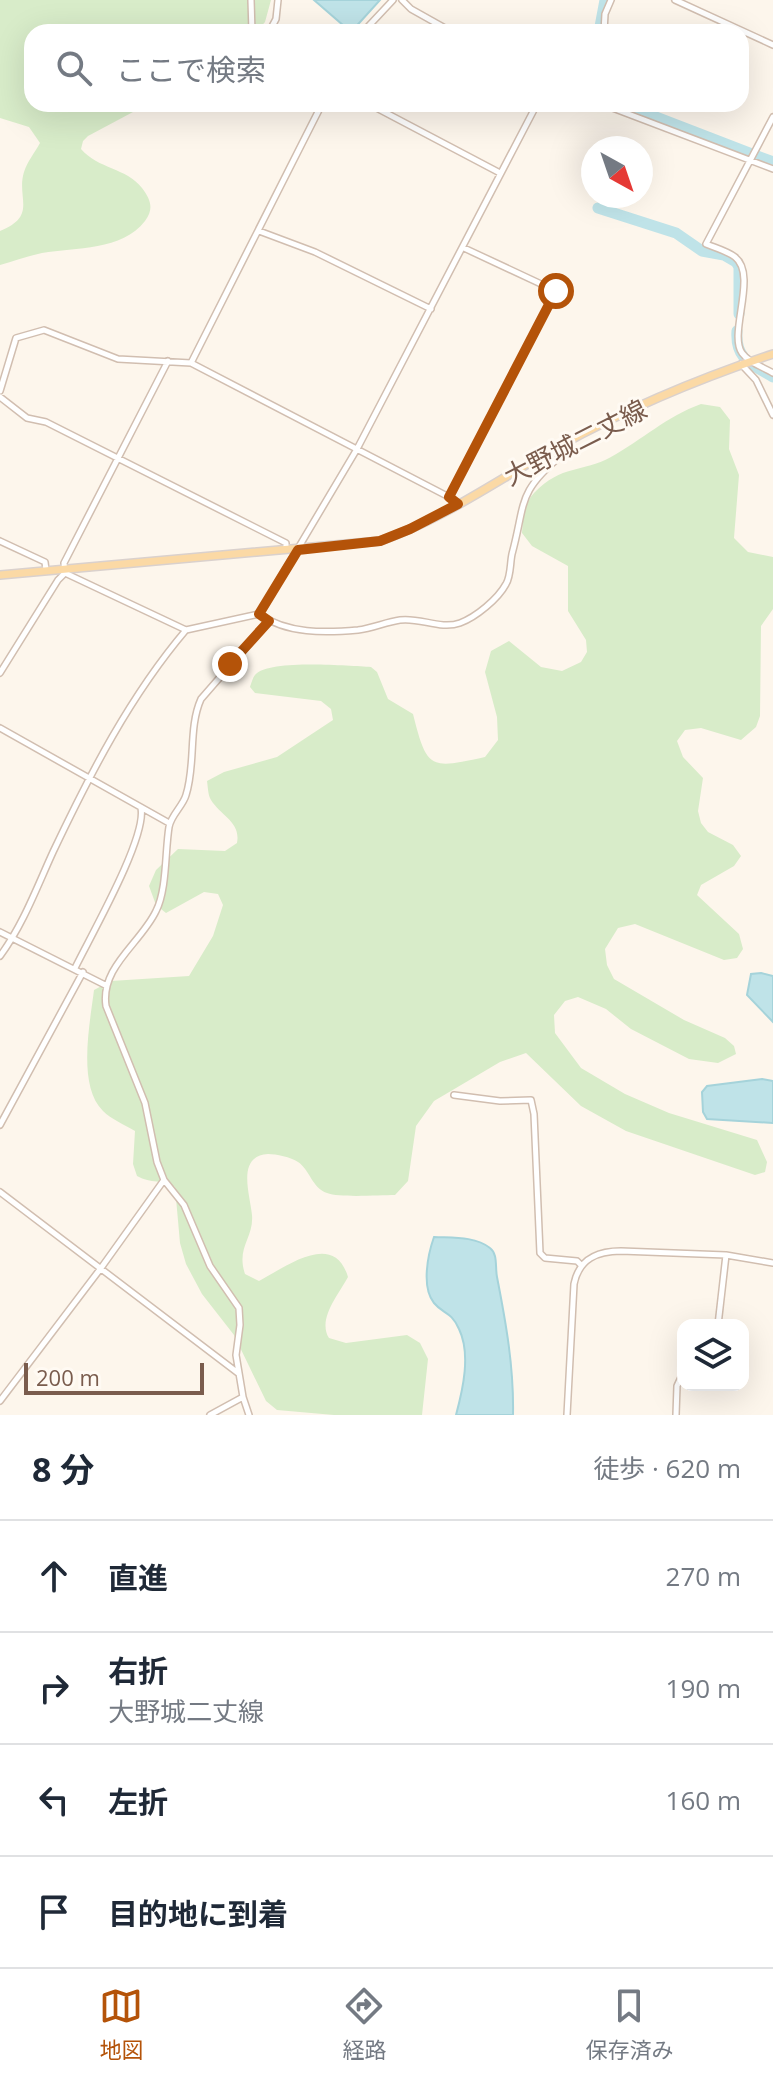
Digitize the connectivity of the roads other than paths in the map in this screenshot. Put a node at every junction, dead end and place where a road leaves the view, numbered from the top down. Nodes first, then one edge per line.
1 (251, 0) edge
2 (278, 0) edge
3 (393, 0) edge
4 (402, 0) edge
5 (611, 0) edge
6 (675, 0) edge
7 (252, 24) edge
8 (273, 24) edge
9 (370, 24) edge
10 (438, 24) edge
11 (604, 24) edge
12 (727, 24) edge
13 (749, 34) edge
14 (773, 45) edge
15 (318, 112) edge
16 (384, 112) edge
17 (533, 112) edge
18 (627, 112) edge
19 (630, 113) joint
20 (773, 117) edge
21 (750, 160) junction
22 (773, 169) edge
23 (500, 173) junction
24 (259, 231) junction
25 (464, 248) junction
26 (431, 309) junction
27 (773, 354) edge
28 (168, 361) junction
29 (751, 361) junction
30 (191, 363) junction
31 (741, 364) junction
32 (773, 373) edge
33 (0, 391) edge
34 (0, 397) edge
35 (773, 415) edge
36 (559, 446) junction
37 (357, 449) junction
38 (116, 459) junction
39 (449, 497) junction
40 (458, 504) junction
41 (0, 541) edge
42 (286, 550) junction
43 (298, 550) junction
44 (46, 570) junction
45 (65, 570) junction
46 (0, 575) edge
47 (259, 614) junction
48 (269, 621) junction
49 (186, 630) junction
50 (0, 673) edge
51 (0, 728) edge
52 (91, 777) junction
53 (140, 807) junction
54 (169, 823) junction
55 (0, 932) edge
56 (13, 938) junction
57 (0, 956) edge
58 (75, 968) junction
59 (83, 972) junction
60 (107, 986) junction
61 (454, 1095) dead end
62 (0, 1125) edge
63 (164, 1180) junction
64 (0, 1192) edge
65 (726, 1255) junction
66 (773, 1263) edge
67 (581, 1265) junction
68 (101, 1268) junction
69 (719, 1319) edge
70 (239, 1374) junction
71 (677, 1386) edge
72 (243, 1397) junction
73 (0, 1401) edge
74 (210, 1415) edge
75 (249, 1415) edge
76 (567, 1415) edge
77 (676, 1415) edge

1 - 7 street
2 - 8 street
3 - 9 street
4 - 10 street
5 - 11 street
6 - 12 street
13 - 14 street
15 - 24 street
16 - 23 street
17 - 23 street
18 - 19 street
19 - 21 street
20 - 21 street
21 - 22 street
21 - 29 street
23 - 25 street
24 - 26 street
24 - 30 street
25 - 26 street
25 - 39 street
26 - 37 street
27 - 29 main road, 大野城二丈線
28 - 30 street
28 - 33 street
28 - 38 street
29 - 31 main road, 大野城二丈線
29 - 32 street
30 - 37 street
31 - 35 street
31 - 36 main road, 大野城二丈線
34 - 38 street
36 - 40 main road, 大野城二丈線
36 - 48 street
37 - 39 street
37 - 43 street
38 - 42 street
38 - 45 street
39 - 40 street
40 - 43 main road, 大野城二丈線
41 - 44 street
42 - 43 main road, 大野城二丈線
42 - 45 main road, 大野城二丈線
43 - 47 street
44 - 45 main road, 大野城二丈線
44 - 46 main road, 大野城二丈線
45 - 49 street
45 - 50 street
47 - 48 street
47 - 49 street
48 - 54 street
49 - 52 street
51 - 52 street
52 - 53 street
52 - 56 street
53 - 54 street
53 - 58 street
54 - 60 street
55 - 56 street
56 - 57 street
56 - 58 street
58 - 59 street
59 - 60 street
59 - 62 street
60 - 63 street
61 - 67 street
63 - 68 street
63 - 70 street
64 - 68 street
65 - 66 street
65 - 67 street
65 - 69 street
67 - 76 street
68 - 70 street
68 - 73 street
70 - 72 street
71 - 77 street
72 - 74 street
72 - 75 street

